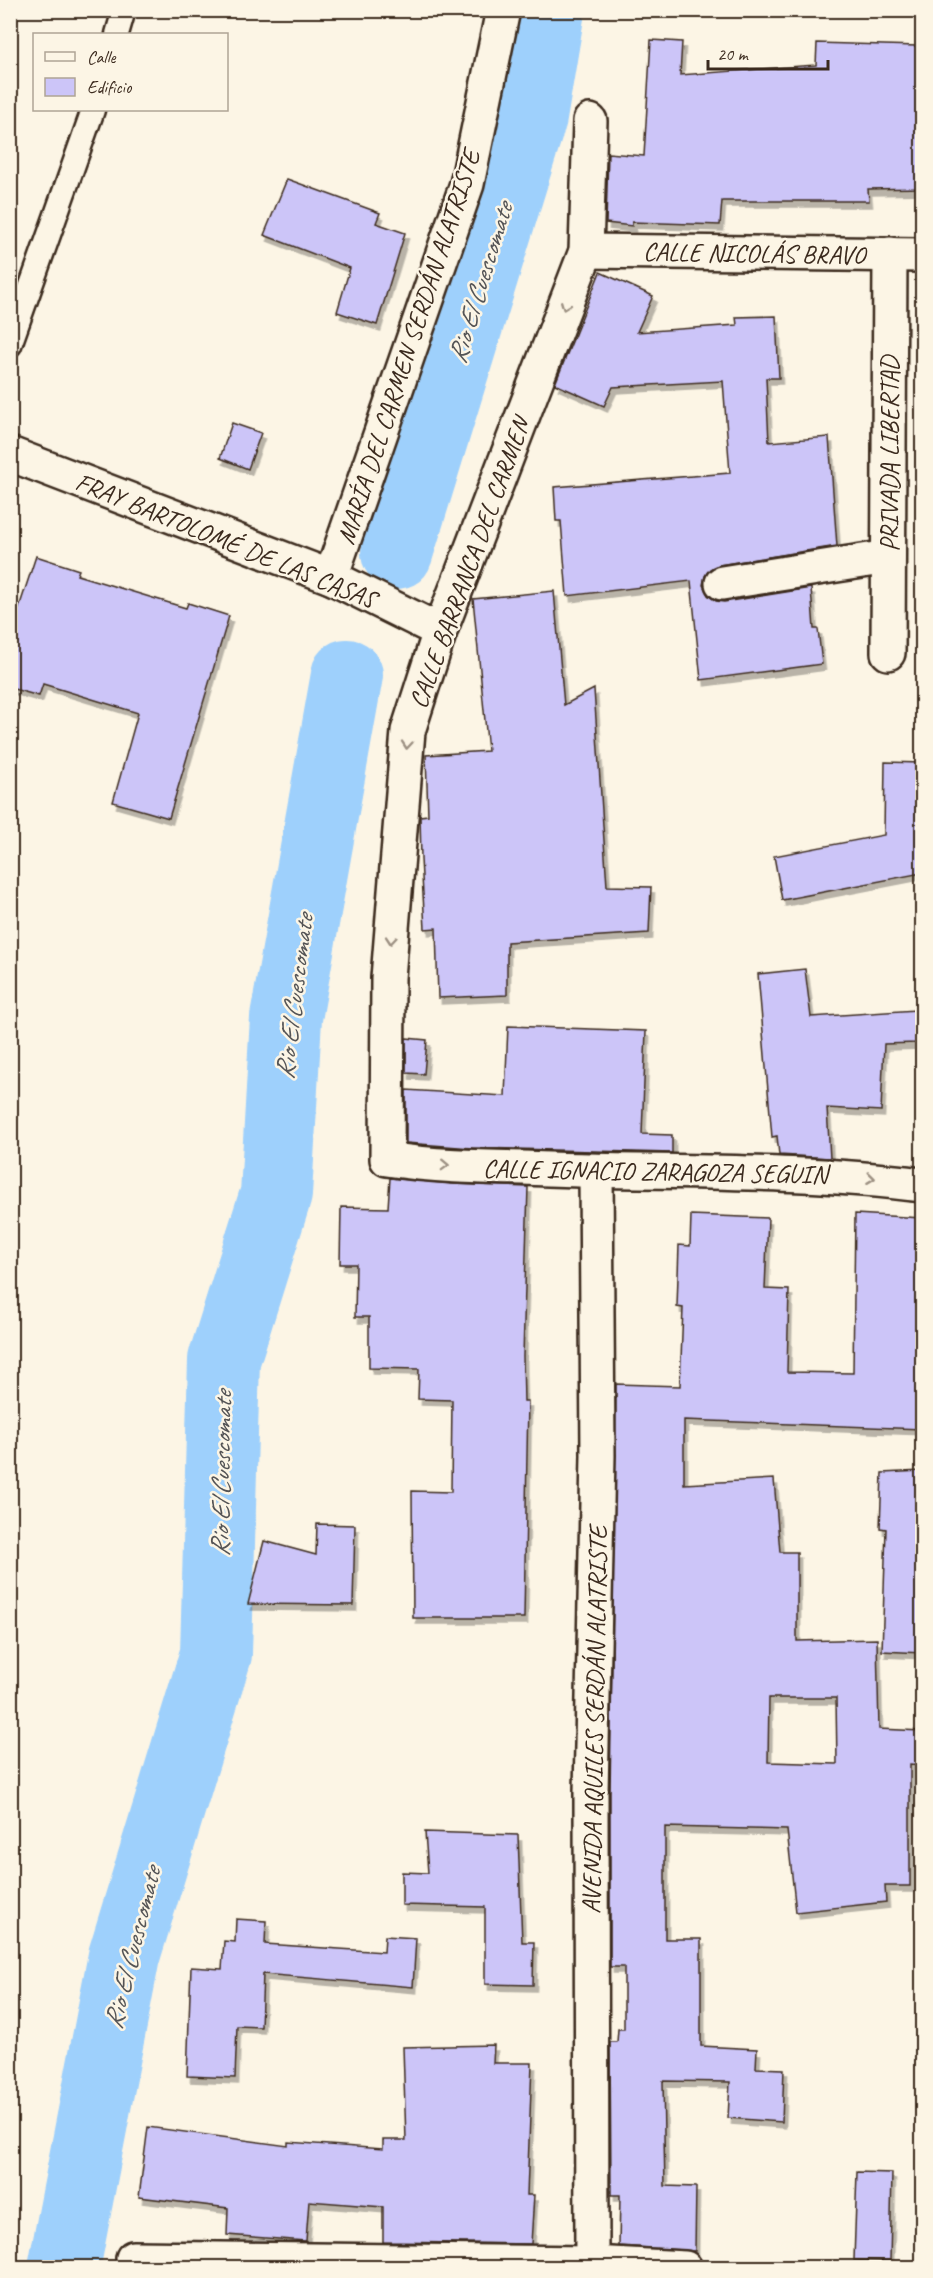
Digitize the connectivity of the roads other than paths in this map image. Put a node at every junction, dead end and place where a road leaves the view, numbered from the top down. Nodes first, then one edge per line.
1 (124, 10) edge
2 (503, 10) edge
3 (117, 33) edge
4 (93, 111) edge
5 (590, 121) dead end
6 (586, 251) junction
7 (890, 254) junction
8 (922, 255) edge
9 (10, 345) edge
10 (10, 454) edge
11 (888, 557) junction
12 (343, 583) junction
13 (722, 583) dead end
14 (428, 626) junction
15 (888, 653) dead end
16 (387, 1159) joint
17 (596, 1172) junction
18 (922, 1185) edge
19 (133, 2258) dead end
20 (592, 2265) edge
21 (685, 2268) edge

1 - 3 lane
2 - 12 street, MARÍA DEL CARMEN SERDÁN ALATRISTE
4 - 9 lane
5 - 6 street, CALLE BARRANCA DEL CARMEN
6 - 7 street, CALLE NICOLÁS BRAVO
6 -> 14 street, CALLE BARRANCA DEL CARMEN
7 - 8 street, CALLE NICOLÁS BRAVO
7 - 11 street, PRIVADA LIBERTAD
10 - 12 street, FRAY BARTOLOMÉ DE LAS CASAS
11 - 13 street
11 - 15 street, PRIVADA LIBERTAD
12 - 14 street, FRAY BARTOLOMÉ DE LAS CASAS
14 -> 16 street, CALLE BARRANCA DEL CARMEN
16 -> 17 street, CALLE IGNACIO ZARAGOZA SEGUIN
17 -> 18 street, CALLE IGNACIO ZARAGOZA SEGUIN
17 - 20 street, AVENIDA AQUILES SERDÁN ALATRISTE
19 - 20 street
20 - 21 street

